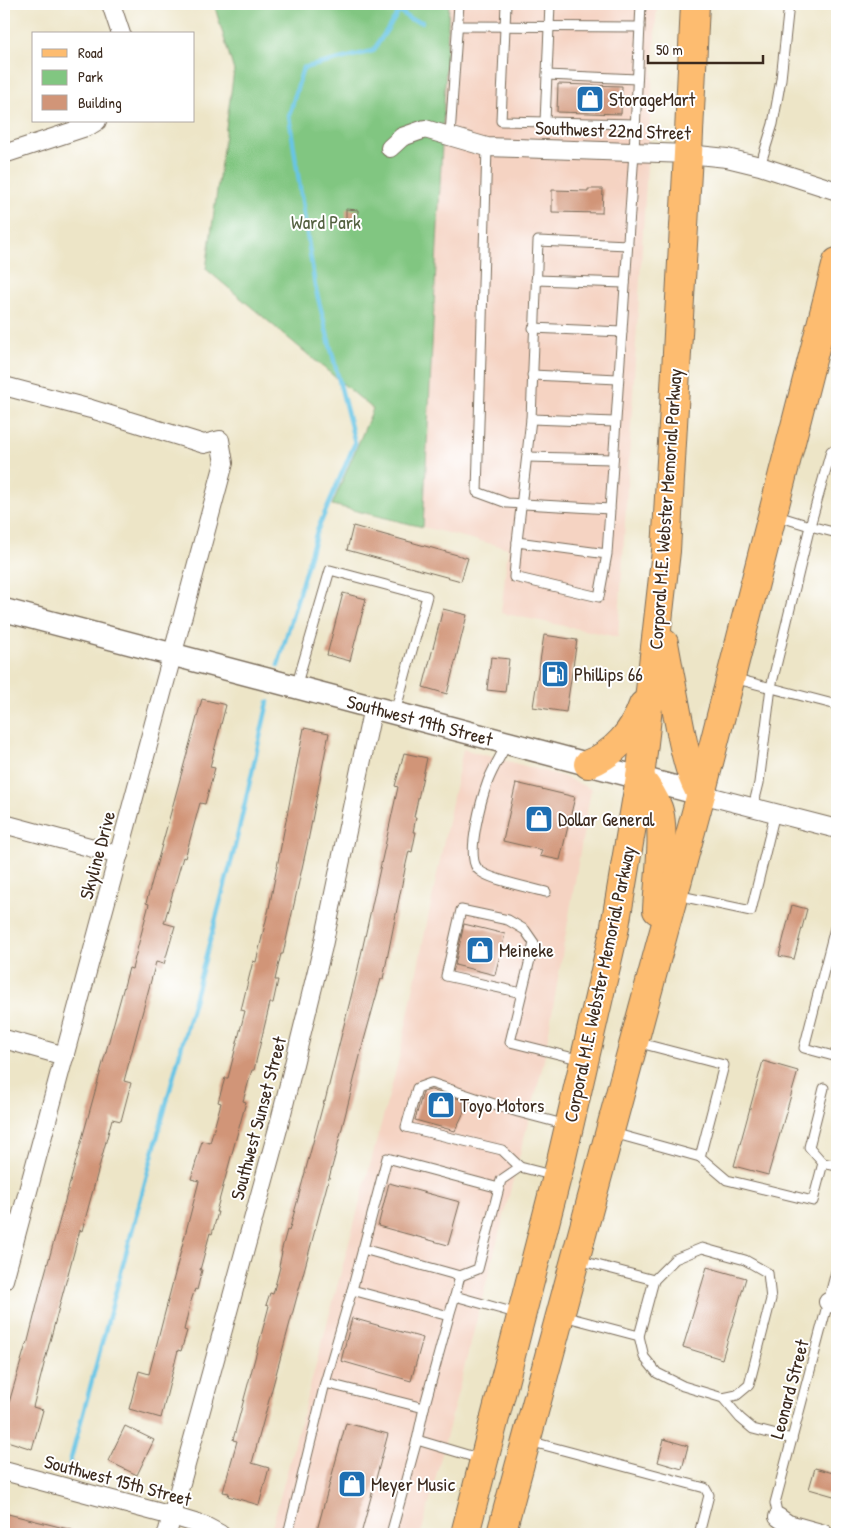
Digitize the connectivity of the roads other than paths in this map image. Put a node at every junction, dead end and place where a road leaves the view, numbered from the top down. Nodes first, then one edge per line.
1 (111, 4) edge
2 (459, 4) edge
3 (506, 4) edge
4 (550, 4) edge
5 (642, 4) edge
6 (695, 4) edge
7 (789, 4) edge
8 (549, 25) junction
9 (457, 26) junction
10 (505, 26) junction
11 (640, 28) junction
12 (120, 32) edge
13 (547, 75) junction
14 (637, 79) junction
15 (95, 122) edge
16 (545, 122) junction
17 (635, 124) junction
18 (450, 135) junction
19 (487, 146) junction
20 (390, 148) dead end
21 (634, 152) junction
22 (4, 154) edge
23 (688, 154) junction
24 (760, 166) junction
25 (837, 191) edge
26 (628, 245) junction
27 (837, 262) edge
28 (536, 280) junction
29 (625, 283) junction
30 (534, 328) junction
31 (622, 332) junction
32 (532, 375) junction
33 (618, 379) junction
34 (4, 386) edge
35 (531, 419) junction
36 (615, 422) junction
37 (831, 451) dead end
38 (527, 457) junction
39 (613, 459) junction
40 (521, 504) junction
41 (610, 509) junction
42 (772, 515) junction
43 (810, 526) junction
44 (837, 533) edge
45 (517, 542) junction
46 (607, 554) junction
47 (4, 610) edge
48 (659, 617) junction
49 (172, 655) junction
50 (730, 678) junction
51 (651, 680) junction
52 (296, 687) junction
53 (771, 687) junction
54 (837, 705) edge
55 (373, 707) junction
56 (395, 713) junction
57 (507, 743) junction
58 (588, 764) junction
59 (640, 778) junction
60 (701, 794) junction
61 (754, 807) junction
62 (775, 813) junction
63 (4, 824) edge
64 (837, 829) edge
65 (119, 855) junction
66 (546, 892) dead end
67 (674, 894) junction
68 (837, 920) edge
69 (656, 959) junction
70 (522, 993) junction
71 (4, 1039) edge
72 (634, 1042) junction
73 (64, 1056) junction
74 (837, 1057) edge
75 (584, 1060) junction
76 (824, 1088) dead end
77 (569, 1126) junction
78 (609, 1132) junction
79 (700, 1157) junction
80 (823, 1163) junction
81 (837, 1166) edge
82 (520, 1167) junction
83 (557, 1177) junction
84 (499, 1188) junction
85 (363, 1249) junction
86 (7, 1255) edge
87 (575, 1259) junction
88 (837, 1268) edge
89 (460, 1276) junction
90 (4, 1280) edge
91 (654, 1280) junction
92 (352, 1290) junction
93 (455, 1296) junction
94 (833, 1303) edge
95 (521, 1315) junction
96 (449, 1316) junction
97 (560, 1316) junction
98 (639, 1336) junction
99 (325, 1383) junction
100 (723, 1398) junction
101 (424, 1408) junction
102 (792, 1439) junction
103 (417, 1440) junction
104 (526, 1441) junction
105 (484, 1459) junction
106 (4, 1471) edge
107 (172, 1516) junction
108 (778, 1518) joint
109 (167, 1534) edge
110 (220, 1534) edge
111 (288, 1534) edge
112 (391, 1534) edge
113 (465, 1534) edge
114 (501, 1534) edge
115 (699, 1534) edge
116 (824, 1534) edge

1 - 12 street
2 - 9 lane
3 - 10 lane
4 - 8 lane
5 - 11 lane
6 - 23 main road, Corporal M.E. Webster Memorial Parkway
7 - 24 lane
8 - 10 lane
8 - 11 lane
8 - 13 lane
9 - 10 lane
9 - 18 lane
10 - 16 lane
11 - 14 lane
13 - 14 lane
13 - 16 lane
14 - 17 lane
15 - 22 street
16 - 17 lane
17 - 21 lane
18 - 19 street, Southwest 22nd Street
18 - 20 street, Southwest 22nd Street
19 - 21 street, Southwest 22nd Street
19 - 40 lane
21 - 23 street, Southwest 22nd Street
21 - 26 lane
23 - 24 street, Southwest 22nd Street
23 - 48 main road, Corporal M.E. Webster Memorial Parkway
24 - 25 street, Southwest 22nd Street
26 - 28 lane
26 - 29 lane
27 - 42 main road
28 - 29 lane
28 - 30 lane
29 - 31 lane
30 - 31 lane
30 - 32 lane
31 - 33 lane
32 - 33 lane
32 - 35 lane
33 - 36 lane
34 - 49 street, Skyline Drive
35 - 36 lane
35 - 38 lane
36 - 39 lane
37 - 43 lane
38 - 39 lane
38 - 40 lane
39 - 41 lane
40 - 41 lane
40 - 45 lane
41 - 46 lane
42 - 43 lane
42 - 50 main road
43 - 44 lane
43 - 53 lane
45 - 46 lane
45 - 46 lane
47 - 49 street, Southwest 19th Street
48 - 51 main road, Corporal M.E. Webster Memorial Parkway
48 - 60 main road
49 - 52 street, Southwest 19th Street
49 - 65 street, Skyline Drive
50 - 53 lane
50 - 60 main road
51 - 58 main road
51 - 59 main road, Corporal M.E. Webster Memorial Parkway
52 - 55 street, Southwest 19th Street
52 - 56 lane
53 - 54 lane
53 - 61 lane
55 - 56 street, Southwest 19th Street
55 - 107 street, Southwest Sunset Street
56 - 57 street, Southwest 19th Street
57 - 58 street, Southwest 19th Street
57 - 66 lane
58 - 59 street, Southwest 19th Street
59 - 60 street, Southwest 19th Street
59 - 69 main road
59 - 75 main road, Corporal M.E. Webster Memorial Parkway
60 - 61 street, Southwest 19th Street
60 - 67 main road
61 - 62 street, Southwest 19th Street
62 - 64 street, Southwest 19th Street
62 - 67 lane
63 - 65 street
65 - 73 street, Skyline Drive
67 - 69 main road
68 - 74 lane
69 - 72 main road
70 - 70 lane
70 - 75 lane
71 - 73 street
72 - 78 main road
72 - 79 lane
73 - 86 street, Skyline Drive
75 - 77 main road, Corporal M.E. Webster Memorial Parkway
76 - 80 lane
77 - 82 lane
77 - 83 main road, Corporal M.E. Webster Memorial Parkway
78 - 79 lane
78 - 87 main road
79 - 80 lane
80 - 81 lane
82 - 83 lane
82 - 84 lane
83 - 95 main road, Corporal M.E. Webster Memorial Parkway
84 - 85 lane
84 - 89 lane
85 - 89 lane
85 - 92 lane
86 - 90 street, Skyline Drive
87 - 91 lane
87 - 97 main road
88 - 94 lane, Leonard Street
89 - 93 lane
91 - 98 lane
91 - 100 lane
92 - 96 lane
92 - 99 lane
93 - 95 lane
93 - 96 lane
94 - 102 lane, Leonard Street
95 - 105 main road, Corporal M.E. Webster Memorial Parkway
96 - 101 lane
97 - 98 lane
97 - 104 main road
98 - 100 lane
99 - 101 lane
99 - 111 lane
100 - 102 lane
101 - 103 lane
102 - 108 lane, Leonard Street
103 - 105 lane
103 - 112 lane
104 - 114 main road
104 - 115 lane
105 - 113 main road, Corporal M.E. Webster Memorial Parkway
106 - 107 street, Southwest 15th Street
107 - 109 street, Southwest Sunset Street
107 - 110 street, Southwest 15th Street
108 - 116 street

